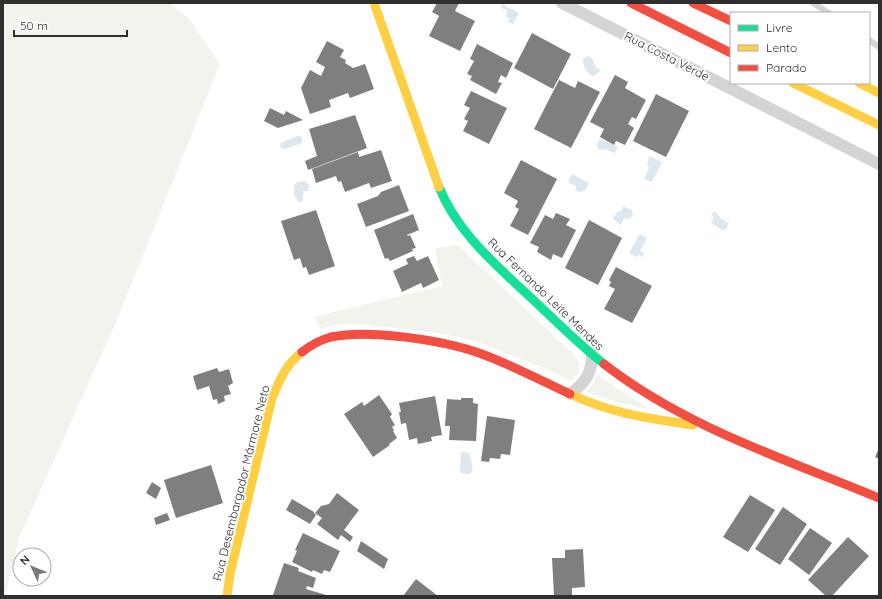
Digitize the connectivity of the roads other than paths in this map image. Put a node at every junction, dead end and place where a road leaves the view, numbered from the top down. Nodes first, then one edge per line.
1 (374, 3) edge
2 (562, 3) edge
3 (631, 3) edge
4 (693, 3) edge
5 (813, 3) edge
6 (827, 12) edge
7 (730, 21) edge
8 (870, 41) edge
9 (879, 47) edge
10 (730, 52) edge
11 (795, 84) edge
12 (861, 84) edge
13 (879, 92) edge
14 (879, 125) edge
15 (879, 164) edge
16 (592, 356) junction
17 (570, 394) junction
18 (706, 427) junction
19 (879, 498) edge
20 (227, 596) edge

1 - 16 street, Rua Fernando Leite Mendes
2 - 15 street, Rua Costa Verde
3 - 10 street
4 - 7 street
5 - 6 lane
8 - 9 lane
11 - 14 street
12 - 13 street
16 - 17 street
16 - 18 street, Rua Fernando Leite Mendes
17 - 18 street, Rua Desembargador Mármore Neto
17 - 20 street, Rua Desembargador Mármore Neto
18 - 19 street, Rua Fernando Leite Mendes

